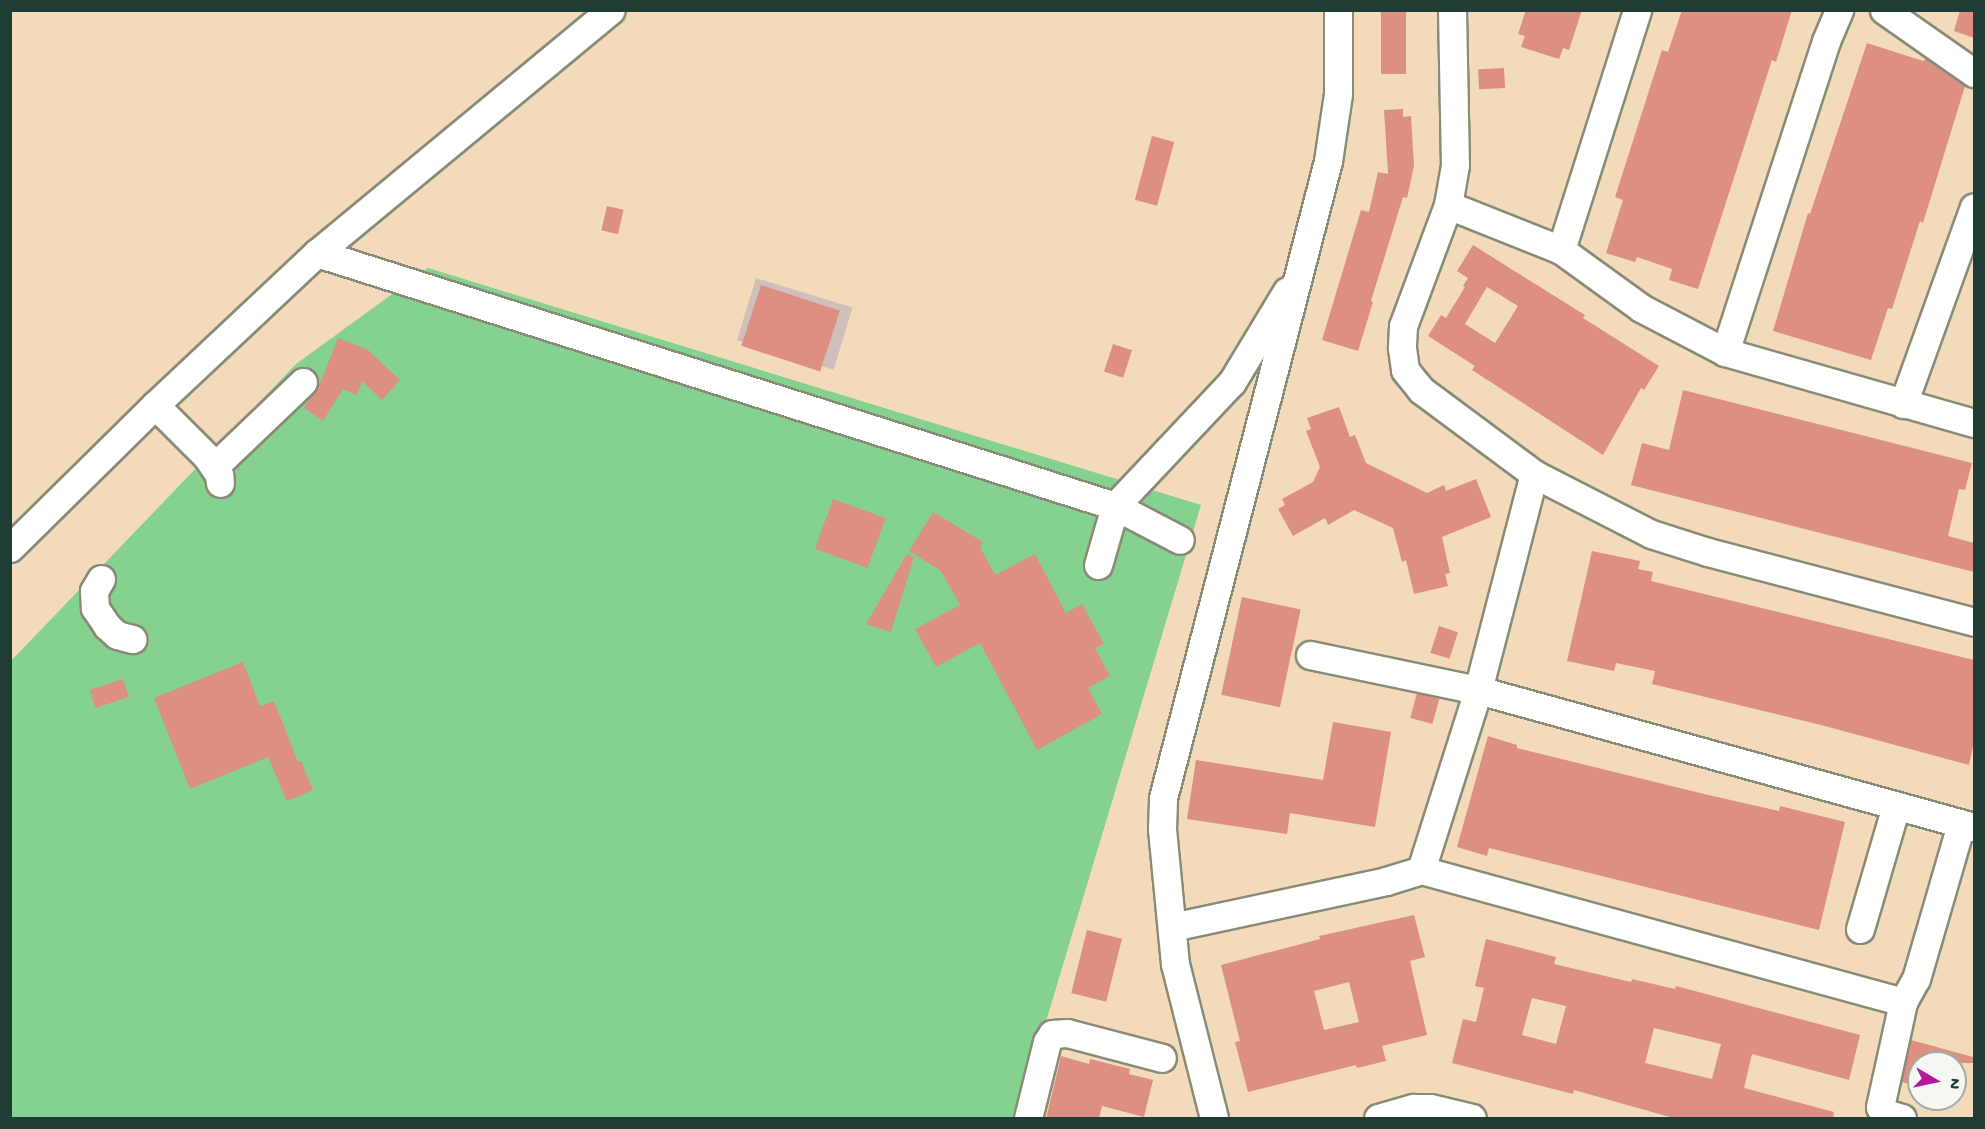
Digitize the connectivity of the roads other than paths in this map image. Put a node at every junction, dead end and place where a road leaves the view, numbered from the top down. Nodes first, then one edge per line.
1 (611, 10) edge
2 (1338, 10) edge
3 (1452, 10) edge
4 (1637, 10) edge
5 (1839, 10) edge
6 (1884, 10) edge
7 (1974, 73) edge
8 (1448, 205) junction
9 (1974, 207) edge
10 (1561, 250) junction
11 (317, 253) junction
12 (1303, 264) junction
13 (1725, 352) junction
14 (303, 382) dead end
15 (1903, 404) junction
16 (155, 405) junction
17 (1974, 423) edge
18 (1534, 474) junction
19 (1115, 506) junction
20 (1180, 540) dead end
21 (10, 548) edge
22 (1098, 565) dead end
23 (101, 579) dead end
24 (1974, 622) edge
25 (132, 639) dead end
26 (1310, 655) dead end
27 (1478, 690) junction
28 (1896, 806) junction
29 (1968, 826) edge
30 (1421, 870) junction
31 (1172, 927) junction
32 (1860, 929) dead end
33 (1903, 1002) junction
34 (1162, 1058) dead end
35 (1028, 1119) edge
36 (1214, 1119) edge
37 (1378, 1119) edge
38 (1472, 1119) edge
39 (1902, 1119) edge

1 - 11 street
2 - 12 street
3 - 8 street
4 - 10 street
5 - 13 street
6 - 7 street
8 - 10 street
8 - 18 street
9 - 15 street
10 - 13 street
11 - 16 street
11 - 19 street
12 - 19 street
12 - 31 street
13 - 15 street
14 - 16 street
15 - 17 street
16 - 21 street
18 - 24 street
18 - 27 street
19 - 20 street
19 - 22 street
23 - 25 street
26 - 27 street
27 - 28 street
27 - 30 street
28 - 29 street
28 - 32 street
29 - 33 street
30 - 31 street
30 - 33 street
31 - 36 street
33 - 39 street
34 - 35 street
37 - 38 street

